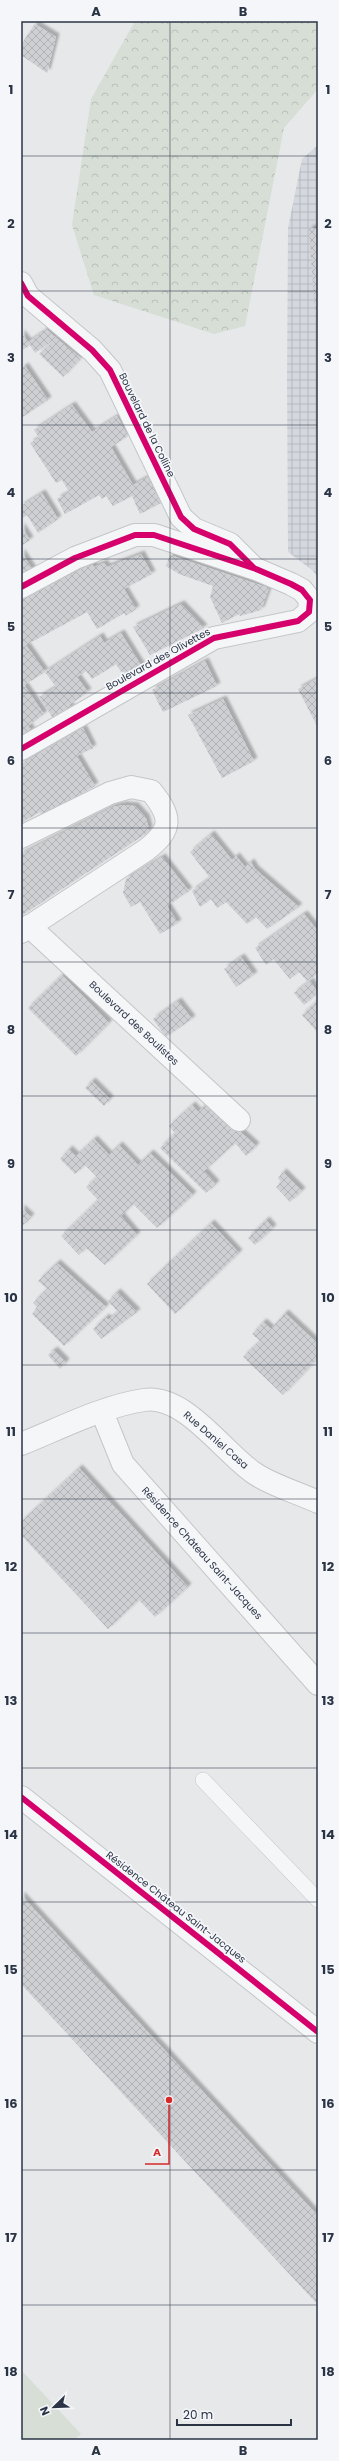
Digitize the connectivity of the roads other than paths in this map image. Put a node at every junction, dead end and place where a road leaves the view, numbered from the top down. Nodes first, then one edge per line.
1 (21, 283) edge
2 (256, 569) junction
3 (21, 587) edge
4 (308, 621) edge
5 (21, 749) edge
6 (21, 837) edge
7 (25, 929) edge
8 (239, 1120) dead end
9 (102, 1412) junction
10 (21, 1444) edge
11 (318, 1502) edge
12 (318, 1684) edge
13 (203, 1780) dead end
14 (21, 1797) edge
15 (318, 1900) edge
16 (318, 2032) edge

1 - 2 street, Bouvelard de la Colline
2 - 3 street
2 - 4 street, Boulevard des Olivettes
4 - 5 street, Boulevard des Olivettes
6 - 7 street
7 - 8 street, Boulevard des Boulistes
9 - 10 street, Rue Daniel Casa
9 - 11 street, Rue Daniel Casa
9 - 12 street, Résidence Château Saint-Jacques
13 - 15 lane
14 - 16 street, Résidence Château Saint-Jacques

